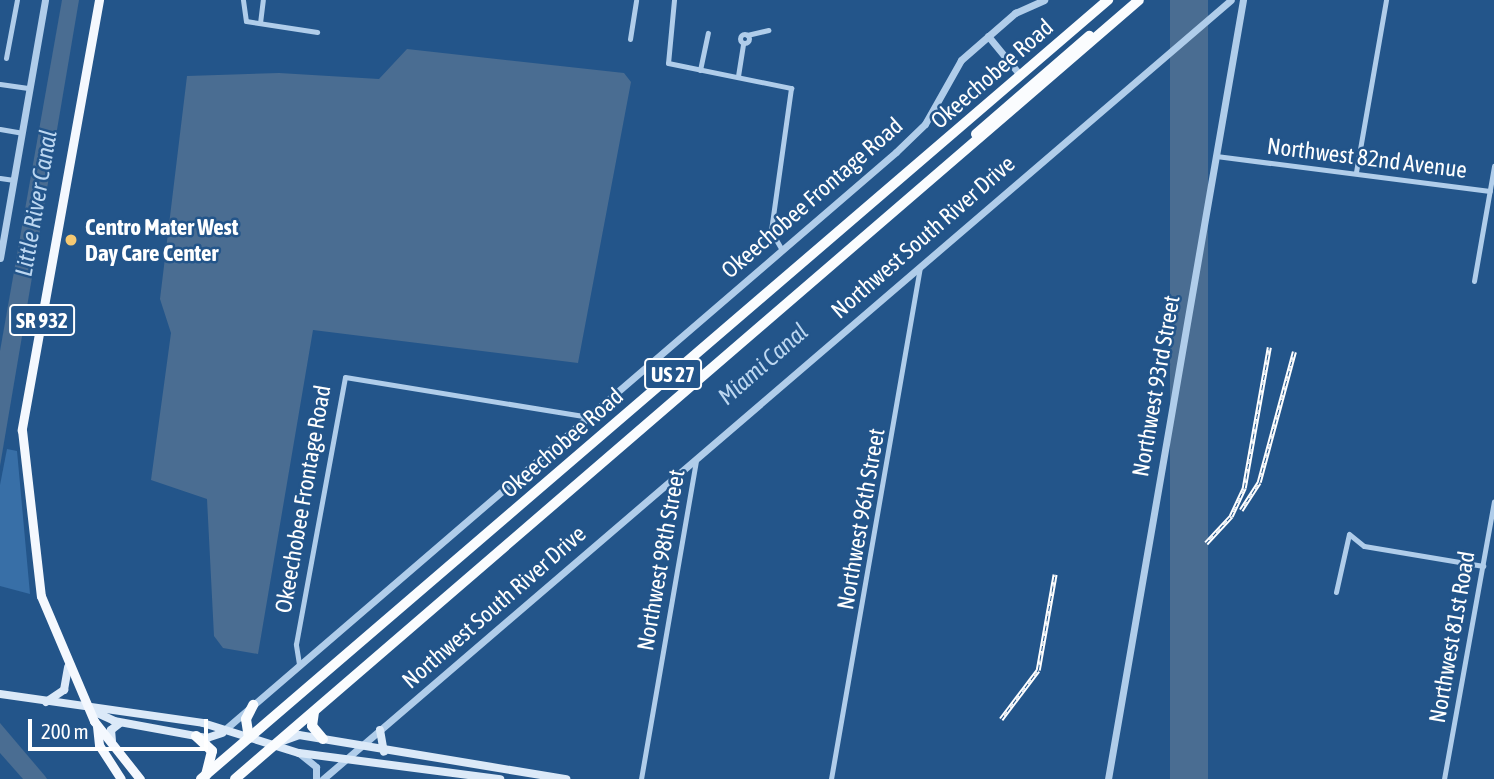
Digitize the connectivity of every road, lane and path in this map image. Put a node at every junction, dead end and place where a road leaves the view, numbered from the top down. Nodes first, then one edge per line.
1 (17, 0) edge
2 (46, 0) edge
3 (99, 0) edge
4 (243, 0) edge
5 (263, 0) edge
6 (636, 0) edge
7 (674, 0) edge
8 (1044, 0) edge
9 (1108, 0) edge
10 (1139, 0) edge
11 (1231, 0) edge
12 (1244, 0) edge
13 (1386, 0) edge
14 (260, 23) junction
15 (768, 30) dead end
16 (317, 32) dead end
17 (708, 33) dead end
18 (0, 35) edge
19 (988, 36) junction
20 (10, 37) junction
21 (630, 39) dead end
22 (6, 58) dead end
23 (700, 70) junction
24 (1043, 72) junction
25 (1020, 75) junction
26 (738, 76) junction
27 (0, 84) edge
28 (30, 88) junction
29 (1015, 96) junction
30 (0, 129) edge
31 (22, 133) junction
32 (1216, 156) junction
33 (1494, 166) edge
34 (1356, 172) junction
35 (0, 178) edge
36 (931, 179) junction
37 (14, 180) junction
38 (1490, 191) junction
39 (1, 241) edge
40 (782, 250) junction
41 (0, 258) edge
42 (921, 264) junction
43 (1474, 281) dead end
44 (588, 416) junction
45 (696, 460) junction
46 (1494, 501) edge
47 (1482, 566) junction
48 (1336, 592) dead end
49 (299, 664) junction
50 (68, 667) junction
51 (0, 694) edge
52 (46, 702) junction
53 (253, 705) junction
54 (88, 709) junction
55 (314, 711) junction
56 (166, 718) junction
57 (120, 723) junction
58 (134, 725) junction
59 (97, 726) junction
60 (380, 730) junction
61 (222, 733) junction
62 (312, 733) junction
63 (196, 736) junction
64 (249, 738) junction
65 (323, 739) joint
66 (111, 741) junction
67 (277, 743) junction
68 (360, 747) junction
69 (294, 752) junction
70 (384, 752) junction
71 (123, 756) junction
72 (348, 757) junction
73 (203, 777) edge
74 (319, 778) edge
75 (481, 778) edge
76 (122, 779) edge
77 (140, 779) edge
78 (235, 779) edge
79 (500, 779) edge
80 (566, 779) edge
81 (641, 779) edge
82 (831, 779) edge
83 (1108, 779) edge
84 (1444, 779) edge

1 - 20 street
2 - 28 street
3 - 50 main road, SR 932
4 - 14 street
5 - 14 street
6 - 21 street
7 - 23 street
8 - 19 street, Okeechobee Frontage Road
9 - 25 highway, Okeechobee Road / US 27
10 - 24 highway
10 - 36 highway, Okeechobee Road / US 27
11 - 42 street, Northwest South River Drive
12 - 32 street, Northwest 93rd Street
13 - 34 street
14 - 16 street
15 - 26 street
17 - 23 street
18 - 20 street
19 - 25 street
19 - 40 street, Okeechobee Frontage Road
20 - 22 street
23 - 26 street
24 - 25 highway
24 - 29 highway
25 - 29 highway
25 - 64 highway, Okeechobee Road / US 27
26 - 40 street
27 - 28 street
28 - 31 street
29 - 36 highway
30 - 31 street
31 - 37 street
32 - 34 street, Northwest 82nd Avenue
32 - 83 street, Northwest 93rd Street
33 - 38 street, Northwest 82nd Avenue
34 - 38 street, Northwest 82nd Avenue
35 - 37 street
36 - 55 highway, Okeechobee Road / US 27
37 - 39 street
38 - 43 street
39 - 41 street
40 - 44 street, Okeechobee Frontage Road
42 - 45 street, Northwest South River Drive
42 - 82 street, Northwest 96th Street
44 - 49 street, Okeechobee Frontage Road
44 - 49 street, Okeechobee Frontage Road
45 - 60 street, Northwest South River Drive
45 - 81 street, Northwest 98th Street
46 - 47 street, Northwest 81st Road
47 - 48 street
47 - 84 street, Northwest 81st Road
49 - 53 street, Okeechobee Frontage Road
50 - 52 main road
50 - 54 main road, SR 932
51 - 52 main road
52 - 54 main road
53 - 61 street, Okeechobee Frontage Road
53 - 64 highway
54 - 56 main road
54 - 57 main road
54 - 59 main road, SR 932
55 - 62 highway
55 - 67 highway, Okeechobee Road / US 27
56 - 58 main road
56 - 61 main road
57 - 58 main road
57 - 66 main road
58 - 63 main road
59 - 66 main road, SR 932
59 - 76 main road, SR 932
60 - 68 street, Northwest South River Drive
60 - 70 main road
61 - 63 main road
61 - 64 main road
62 - 65 highway
62 - 67 main road
63 - 73 highway
64 - 67 main road
64 - 73 highway, Okeechobee Road / US 27
65 - 68 main road
66 - 71 main road, SR 932
67 - 69 main road
67 - 78 highway, Okeechobee Road / US 27
68 - 70 main road
68 - 72 street, Northwest South River Drive
69 - 72 main road
69 - 74 street
70 - 80 main road
71 - 76 main road
71 - 77 main road, SR 932
72 - 74 street, Northwest South River Drive
72 - 75 main road
75 - 79 main road

